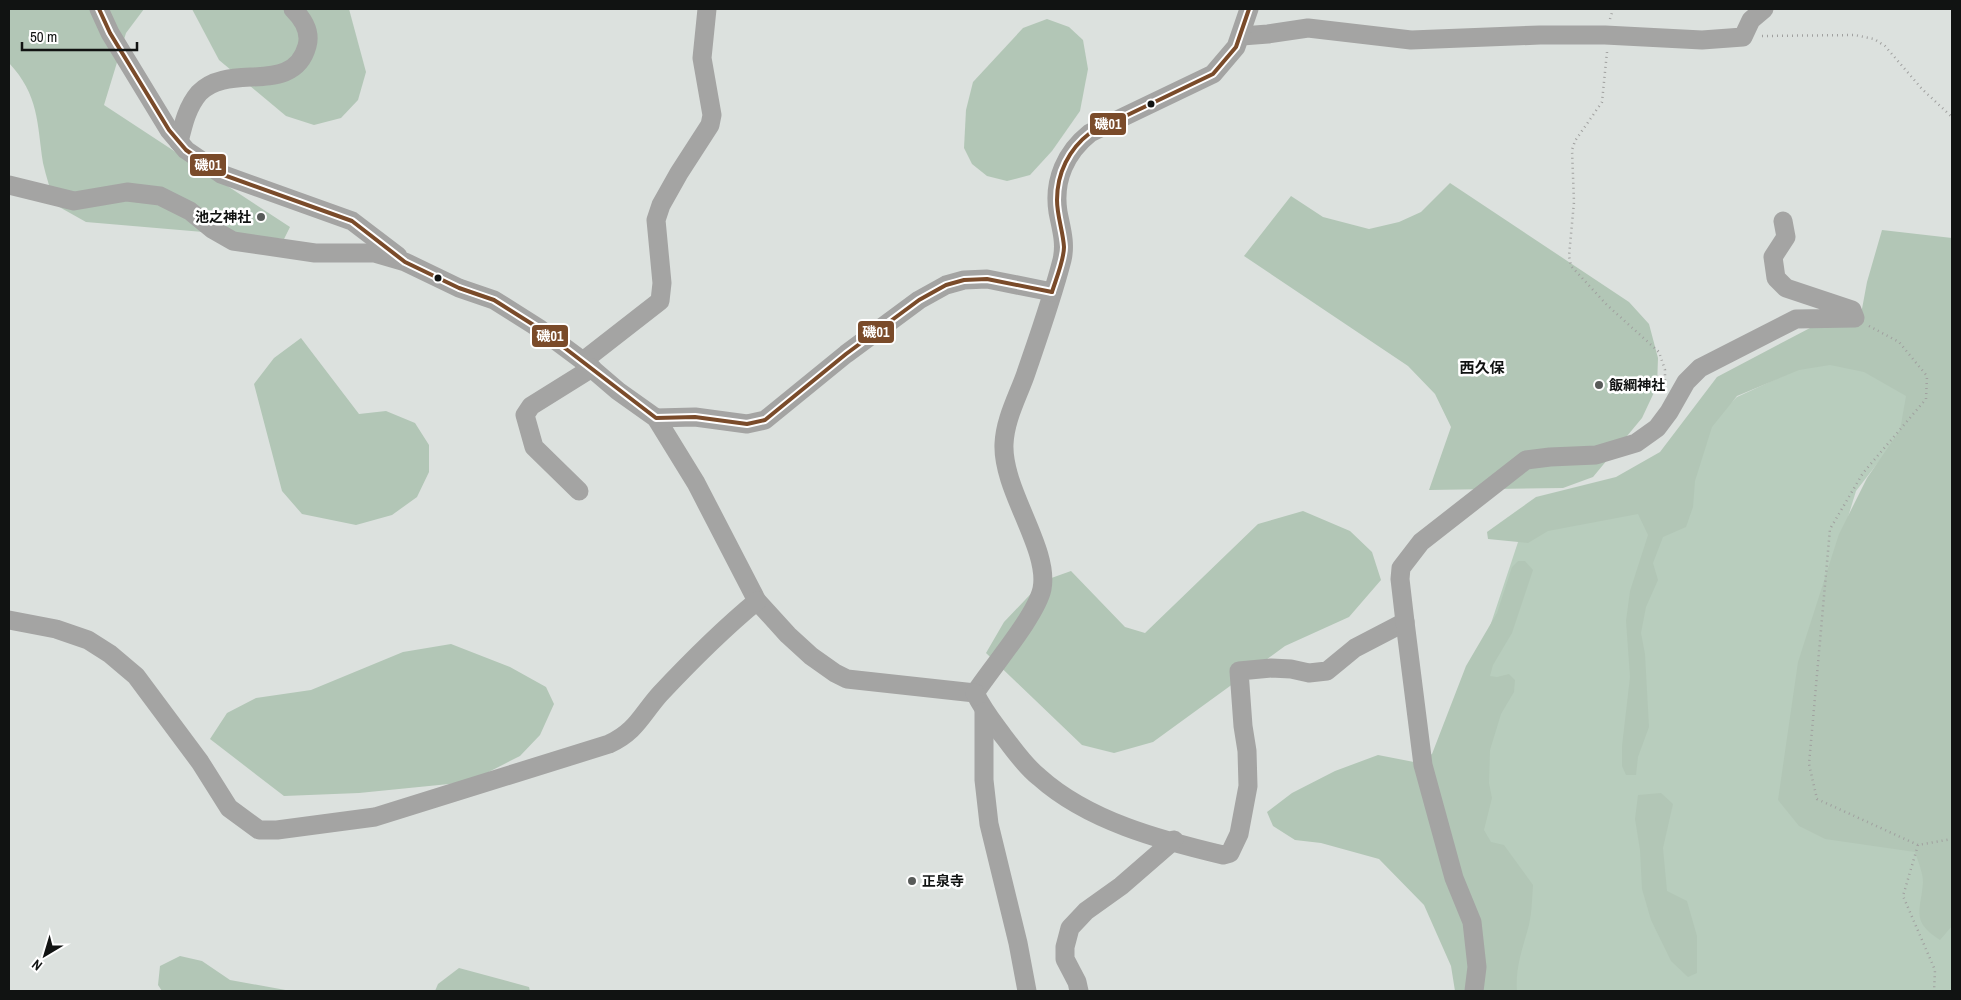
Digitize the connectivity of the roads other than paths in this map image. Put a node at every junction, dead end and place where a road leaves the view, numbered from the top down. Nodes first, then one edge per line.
1 (99, 9) edge
2 (293, 9) edge
3 (707, 9) edge
4 (1249, 9) edge
5 (1764, 9) edge
6 (1242, 36) junction
7 (179, 142) junction
8 (9, 184) edge
9 (1783, 221) dead end
10 (405, 262) junction
11 (1052, 292) junction
12 (587, 364) junction
13 (656, 418) junction
14 (579, 491) dead end
15 (757, 602) junction
16 (9, 620) edge
17 (1405, 622) junction
18 (975, 693) junction
19 (984, 712) junction
20 (1174, 840) junction
21 (1027, 991) edge
22 (1079, 991) edge
23 (1474, 991) edge

1 - 7 street
2 - 7 street
3 - 12 street
4 - 6 street
5 - 6 street
6 - 11 street
7 - 10 street
8 - 10 street
9 - 17 street
10 - 12 street
11 - 13 street
11 - 18 street
12 - 13 street
12 - 14 street
13 - 15 street
15 - 16 street
15 - 18 street
17 - 20 street
17 - 23 street
18 - 19 street
19 - 20 street
19 - 21 street
20 - 22 street

